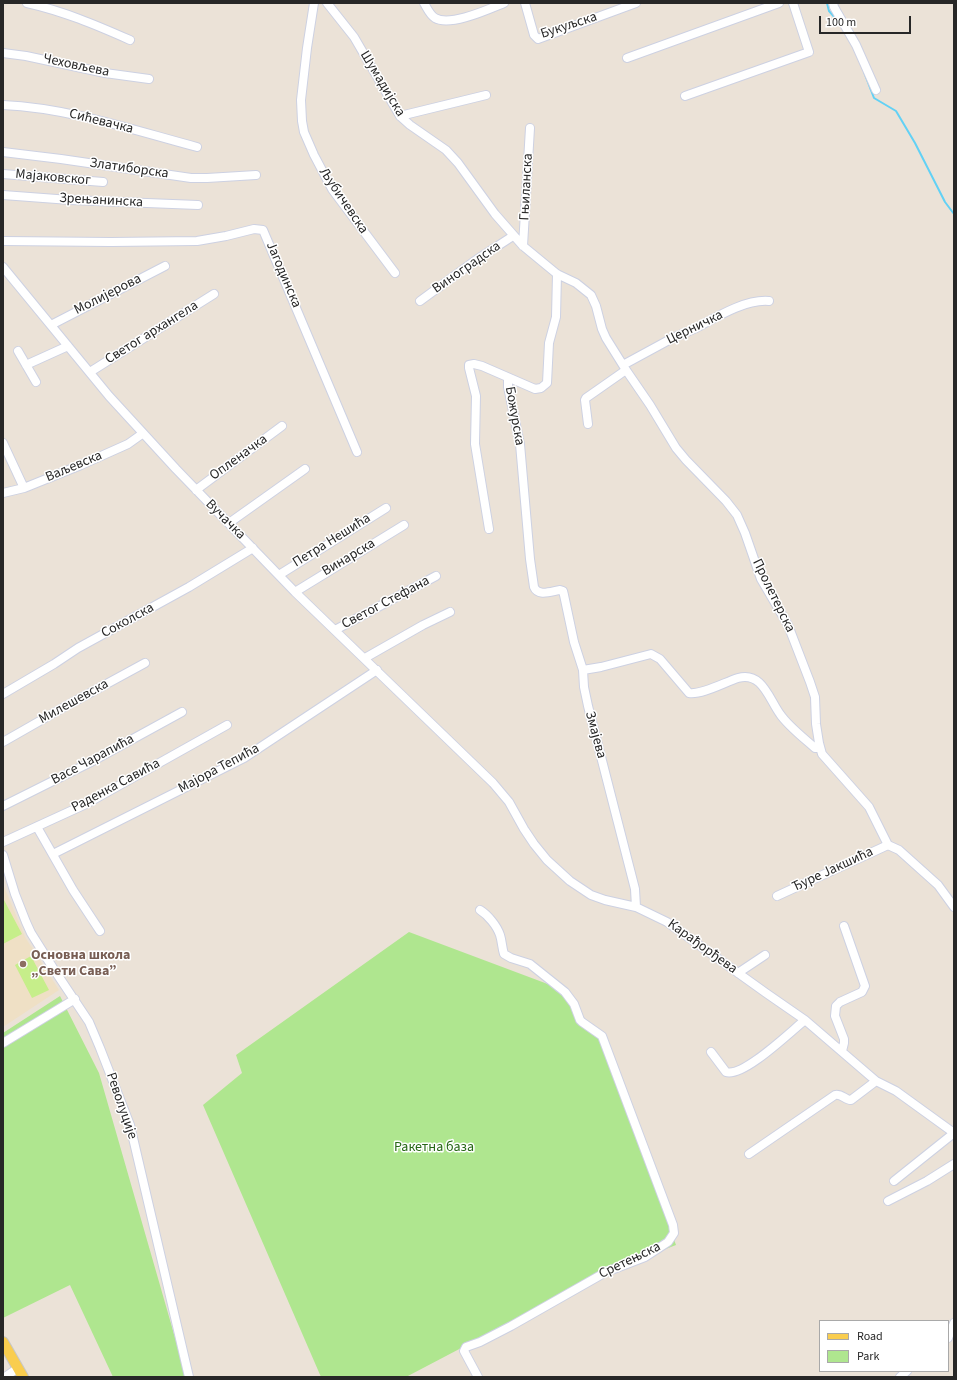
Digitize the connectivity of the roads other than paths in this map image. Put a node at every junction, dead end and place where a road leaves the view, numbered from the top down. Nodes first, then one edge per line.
1 (27, 3) edge
2 (314, 3) edge
3 (424, 3) edge
4 (504, 3) edge
5 (525, 3) edge
6 (636, 3) edge
7 (779, 3) edge
8 (793, 3) edge
9 (833, 3) edge
10 (329, 4) edge
11 (130, 40) dead end
12 (3, 52) edge
13 (627, 58) dead end
14 (149, 79) dead end
15 (876, 90) dead end
16 (486, 95) dead end
17 (685, 96) dead end
18 (3, 105) edge
19 (400, 116) junction
20 (530, 128) dead end
21 (197, 147) dead end
22 (3, 152) edge
23 (3, 174) edge
24 (256, 175) dead end
25 (103, 182) dead end
26 (3, 195) edge
27 (198, 205) dead end
28 (513, 236) junction
29 (3, 241) edge
30 (524, 246) junction
31 (165, 266) dead end
32 (3, 267) edge
33 (395, 273) dead end
34 (557, 274) junction
35 (214, 294) dead end
36 (420, 301) dead end
37 (770, 301) dead end
38 (51, 325) junction
39 (68, 346) junction
40 (18, 351) dead end
41 (26, 365) junction
42 (624, 367) junction
43 (90, 372) junction
44 (508, 378) junction
45 (36, 382) dead end
46 (588, 424) dead end
47 (282, 426) dead end
48 (142, 434) junction
49 (3, 443) edge
50 (357, 452) dead end
51 (305, 469) dead end
52 (24, 488) junction
53 (196, 490) junction
54 (3, 494) edge
55 (386, 508) dead end
56 (229, 523) junction
57 (404, 525) dead end
58 (490, 529) dead end
59 (253, 548) junction
60 (279, 574) junction
61 (436, 576) dead end
62 (535, 590) joint
63 (295, 592) junction
64 (450, 612) dead end
65 (335, 630) junction
66 (365, 658) junction
67 (145, 663) dead end
68 (377, 670) junction
69 (583, 670) junction
70 (3, 694) edge
71 (182, 712) dead end
72 (227, 725) dead end
73 (3, 742) edge
74 (820, 748) junction
75 (466, 756) joint
76 (3, 806) edge
77 (37, 827) junction
78 (3, 842) edge
79 (888, 845) junction
80 (53, 854) junction
81 (3, 855) edge
82 (778, 896) dead end
83 (636, 907) junction
84 (954, 907) edge
85 (480, 910) dead end
86 (844, 926) dead end
87 (100, 931) dead end
88 (765, 955) dead end
89 (738, 973) junction
90 (75, 999) junction
91 (805, 1020) junction
92 (3, 1043) edge
93 (842, 1051) junction
94 (711, 1052) dead end
95 (876, 1081) junction
96 (954, 1133) edge
97 (749, 1154) dead end
98 (954, 1164) edge
99 (894, 1181) dead end
100 (888, 1201) dead end
101 (954, 1323) edge
102 (949, 1336) edge
103 (3, 1342) edge
104 (19, 1370) edge
105 (3, 1371) edge
106 (5, 1377) edge
107 (189, 1377) edge
108 (478, 1377) edge

1 - 11 street
2 - 33 street, Љубичевска
3 - 4 street
5 - 6 street, Букуљска
7 - 13 street
8 - 17 street
9 - 15 street
10 - 19 street, Шумадијска
12 - 14 street, Чеховљева
16 - 19 street
18 - 21 street, Сићевачка
19 - 28 street, Шумадијска
20 - 30 street, Гњиланска
22 - 24 street, Златиборска
23 - 25 street, Мајаковског
26 - 27 street, Зрењанинска
28 - 30 street, Шумадијска
28 - 36 street, Виноградска
29 - 50 street, Јагодинска
30 - 34 street, Пролетерска
31 - 38 street, Молијерова
32 - 38 street, Вучачка
34 - 42 street, Пролетерска
34 - 44 street
35 - 43 street, Светог архангела
37 - 42 street, Церничка
38 - 39 street, Вучачка
39 - 41 street
39 - 43 street, Вучачка
40 - 41 street
41 - 45 street
42 - 46 street, Церничка
42 - 74 street, Пролетерска
43 - 48 street, Вучачка
44 - 58 street, Божурска
44 - 62 street, Божурска
47 - 53 street, Опленачка
48 - 52 street, Ваљевска
48 - 53 street, Вучачка
49 - 52 street
51 - 56 street
52 - 54 street, Ваљевска
53 - 56 street, Вучачка
55 - 60 street, Петра Нешића
56 - 59 street, Вучачка
57 - 63 street, Винарска
59 - 60 street, Вучачка
59 - 70 street, Соколска
60 - 63 street, Вучачка
61 - 65 street, Светог Стефана
62 - 69 street, Змајева
63 - 65 street, Вучачка
64 - 66 street
65 - 66 street, Вучачка
66 - 68 street, Вучачка
67 - 73 street, Милешевска
68 - 75 street, Вучачка
68 - 80 street, Мајора Тепића
69 - 74 street
69 - 83 street, Змајева
71 - 76 street, Васе Чарапића
72 - 77 street, Раденка Савића
74 - 79 street, Пролетерска
75 - 83 street, Карађорђева
77 - 78 street, Раденка Савића
77 - 80 street
79 - 82 street, Ђуре Јакшића
79 - 84 street
80 - 87 street
81 - 90 street, Револуције
83 - 89 street, Карађорђева
85 - 108 street, Сретењска
86 - 93 street
88 - 89 street
89 - 91 street, Карађорђева
90 - 92 street
90 - 107 street, Револуције
91 - 93 street, Карађорђева
91 - 94 street
93 - 95 street, Карађорђева
95 - 96 street, Карађорђева
95 - 97 street
96 - 99 street
98 - 100 street
101 - 102 street
103 - 104 main road
104 - 105 street
104 - 106 street

